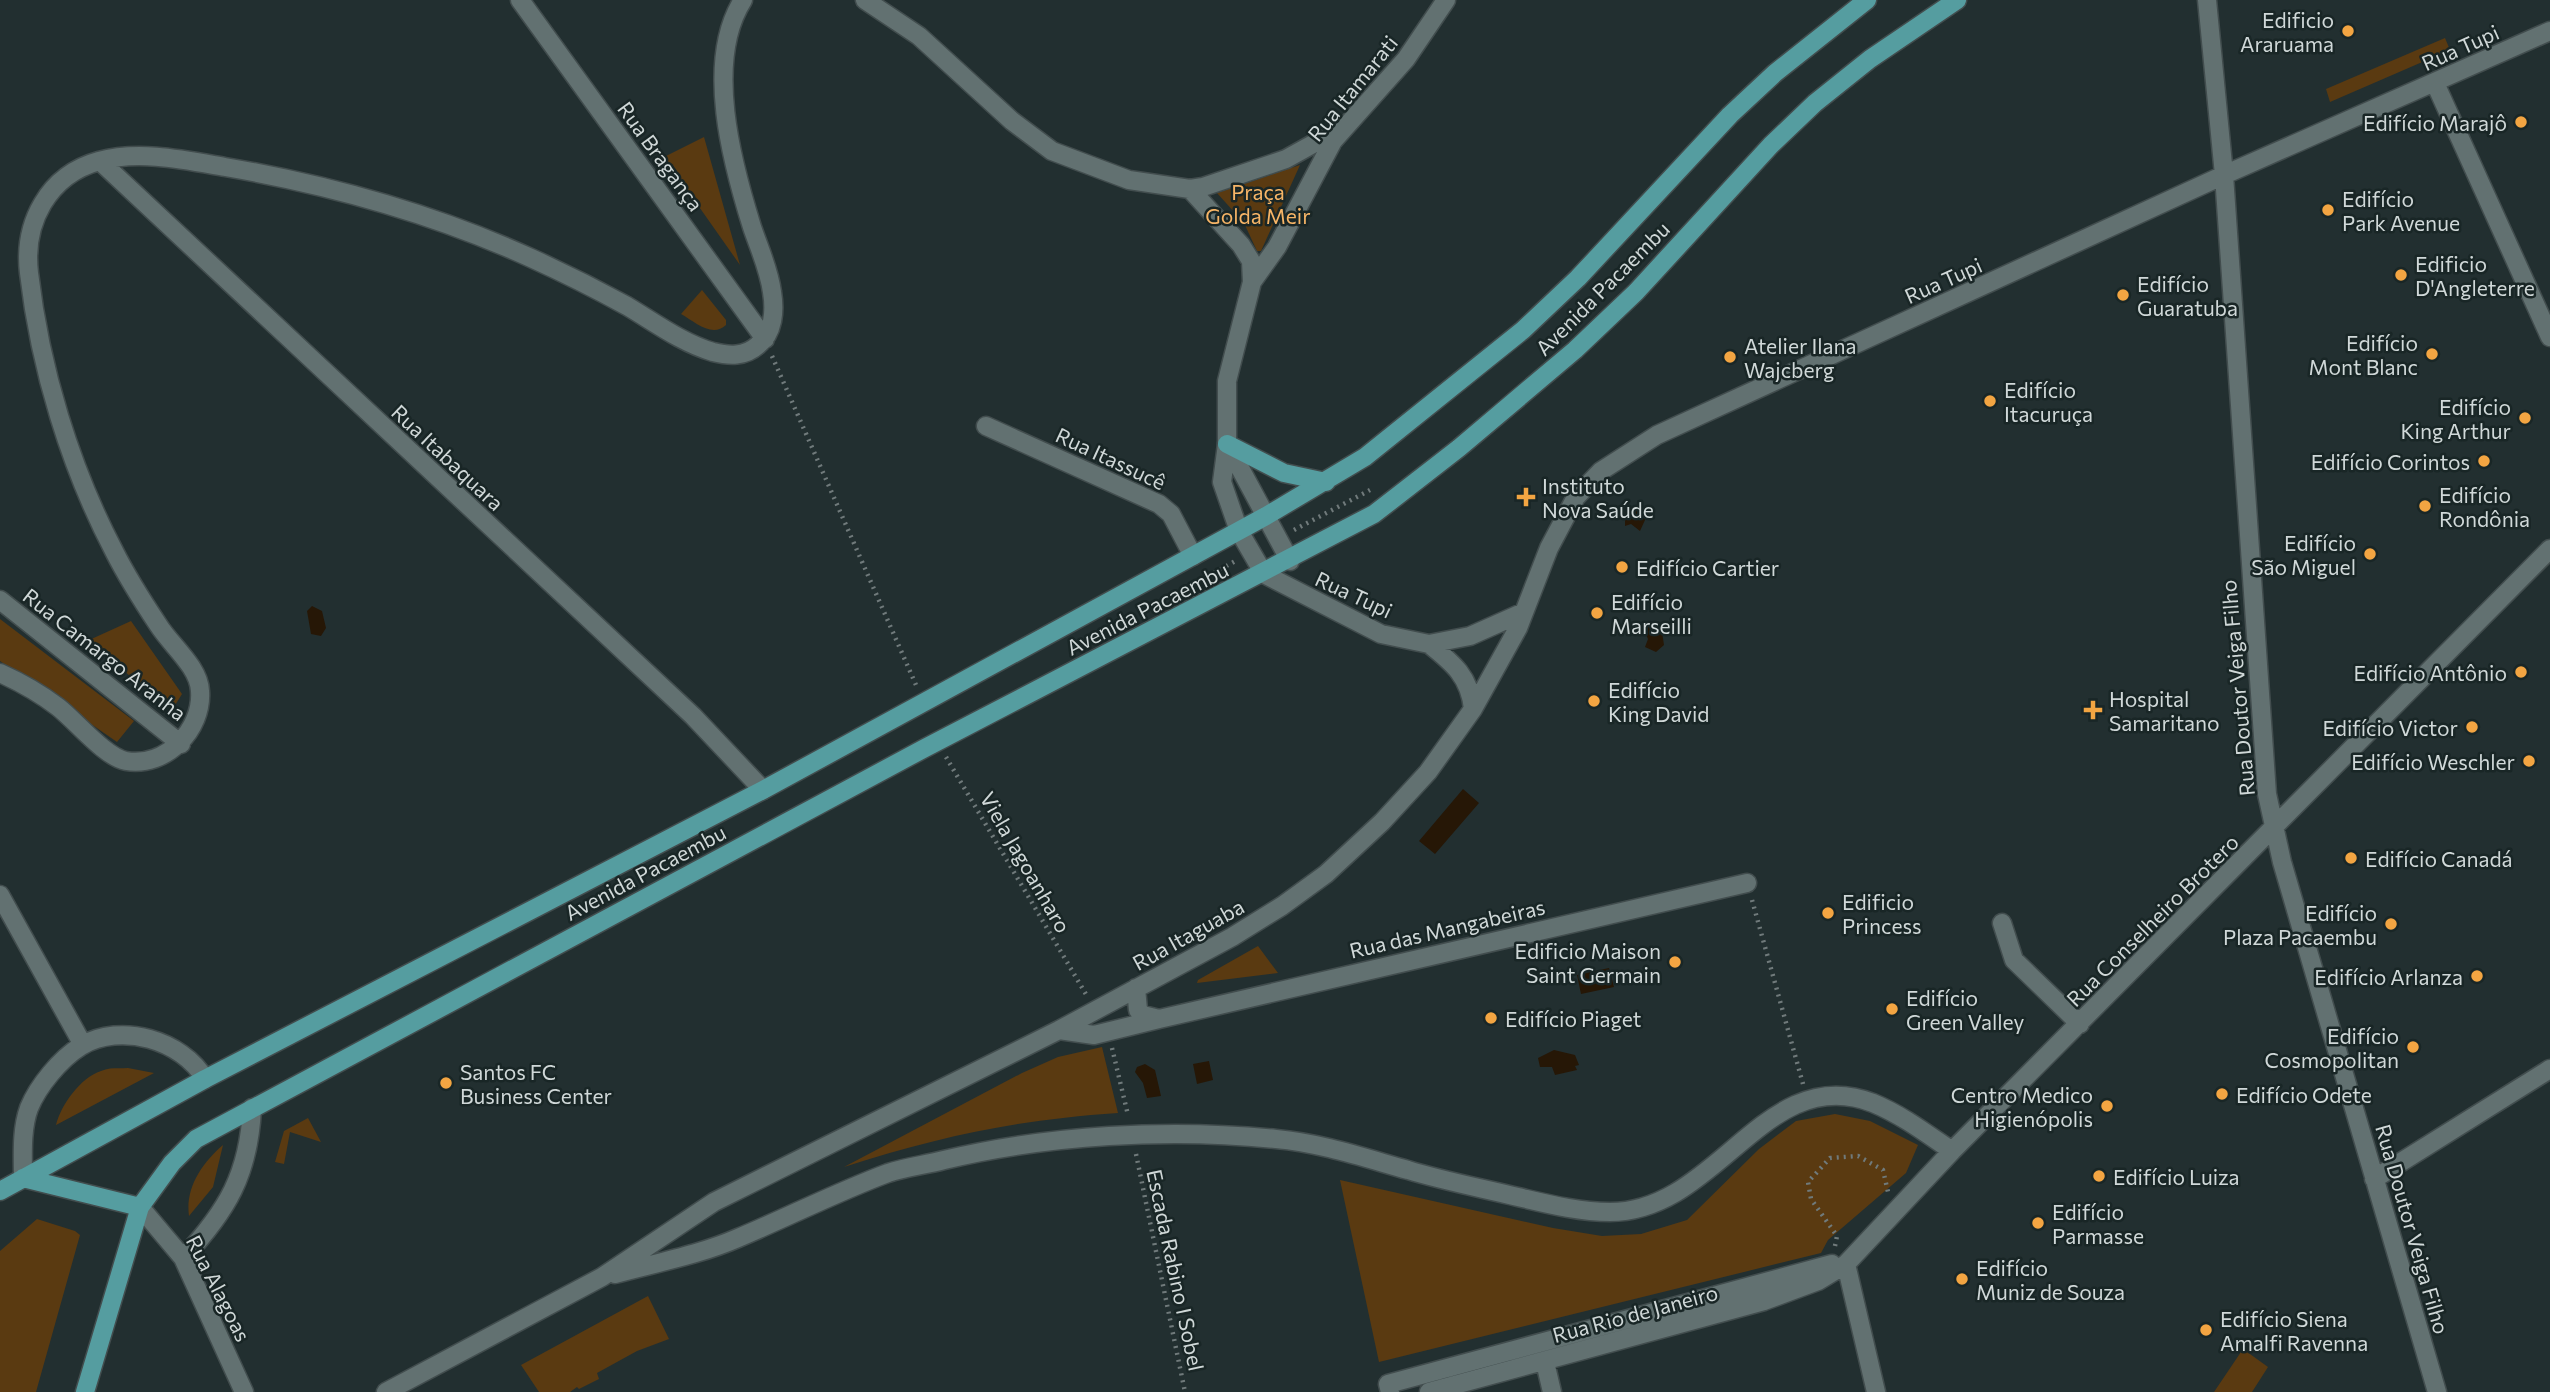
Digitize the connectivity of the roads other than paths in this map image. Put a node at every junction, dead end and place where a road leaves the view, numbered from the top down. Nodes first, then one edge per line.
1 (520, 0) edge
2 (743, 0) edge
3 (865, 0) edge
4 (1446, 0) edge
5 (1867, 0) edge
6 (1957, 0) edge
7 (2207, 0) edge
8 (2550, 32) edge
9 (2435, 83) junction
10 (1333, 141) junction
11 (100, 161) junction
12 (2224, 175) junction
13 (1190, 190) junction
14 (1252, 282) junction
15 (2550, 337) edge
16 (765, 339) junction
17 (986, 426) dead end
18 (1227, 444) junction
19 (1326, 482) junction
20 (1266, 516) junction
21 (1239, 531) junction
22 (2550, 549) edge
23 (1193, 556) junction
24 (1290, 561) junction
25 (1264, 574) junction
26 (0, 600) edge
27 (1524, 612) junction
28 (1429, 644) junction
29 (0, 673) edge
30 (1473, 709) junction
31 (181, 744) junction
32 (763, 790) junction
33 (2274, 830) junction
34 (1747, 883) road end
35 (0, 895) edge
36 (2002, 923) dead end
37 (1136, 988) junction
38 (1158, 1018) junction
39 (2080, 1024) junction
40 (1059, 1030) junction
41 (83, 1045) junction
42 (2550, 1069) edge
43 (205, 1079) junction
44 (252, 1108) junction
45 (1952, 1151) junction
46 (23, 1178) junction
47 (2374, 1179) junction
48 (0, 1191) edge
49 (0, 1200) edge
50 (140, 1208) junction
51 (1879, 1222) road end
52 (183, 1258) junction
53 (1838, 1265) junction
54 (602, 1277) junction
55 (1545, 1362) junction
56 (85, 1392) edge
57 (244, 1392) edge
58 (386, 1392) edge
59 (1390, 1392) edge
60 (1429, 1392) edge
61 (1552, 1392) edge
62 (1876, 1392) edge
63 (2437, 1392) edge

1 - 16 street, Rua Bragança
2 - 16 street
3 - 13 street
4 - 10 street, Rua Itamarati
5 - 19 main road, Avenida Pacaembu
6 - 24 main road, Avenida Pacaembu
7 - 12 street, Rua Doutor Veiga Filho
8 - 9 street, Rua Tupi
9 - 12 street, Rua Tupi
9 - 15 street
10 - 13 street
10 - 14 street, Rua Itamarati
11 - 16 street
11 - 31 street
11 - 32 street, Rua Itabaquara
12 - 27 street, Rua Tupi
12 - 33 street, Rua Doutor Veiga Filho
13 - 14 street
14 - 18 street, Rua Itamarati
17 - 23 street, Rua Itassucê
18 - 19 main road
18 - 20 street, Rua Itamarati
18 - 21 street, Rua Itamarati
19 - 20 main road, Avenida Pacaembu
20 - 21 main road, Avenida Pacaembu
20 - 24 street, Rua Itamarati
21 - 23 main road, Avenida Pacaembu
21 - 25 street, Rua Itamarati
22 - 33 street, Rua Conselheiro Brotero
23 - 32 main road, Avenida Pacaembu
24 - 25 main road, Avenida Pacaembu
25 - 28 street, Rua Tupi
25 - 44 main road, Avenida Pacaembu
26 - 31 street, Rua Camargo Aranha
27 - 28 street, Rua Tupi
27 - 30 street, Rua Itaguaba
28 - 30 street, Rua Tupi
29 - 31 street
30 - 37 street, Rua Itaguaba
32 - 43 main road, Avenida Pacaembu
33 - 39 street, Rua Conselheiro Brotero
33 - 47 street, Rua Doutor Veiga Filho
34 - 38 street, Rua das Mangabeiras
35 - 41 street
36 - 39 street
37 - 38 street
37 - 40 street, Rua Itaguaba
38 - 40 street, Rua das Mangabeiras
39 - 45 street, Rua Conselheiro Brotero
40 - 54 street, Rua Itaguaba
41 - 43 street
41 - 46 street
42 - 47 street
43 - 46 main road, Avenida Pacaembu
44 - 50 main road, Avenida Pacaembu
44 - 52 street
45 - 53 street, Rua Conselheiro Brotero
45 - 54 street
46 - 48 main road
46 - 49 main road
46 - 50 main road
47 - 63 street, Rua Doutor Veiga Filho
50 - 52 street, Rua Alagoas
50 - 56 main road, Avenida Pacaembu
51 - 53 street
52 - 57 street, Rua Alagoas
53 - 55 street, Rua Rio de Janeiro
53 - 59 street
53 - 62 street
54 - 58 street
55 - 60 street, Rua Rio de Janeiro
55 - 61 street

